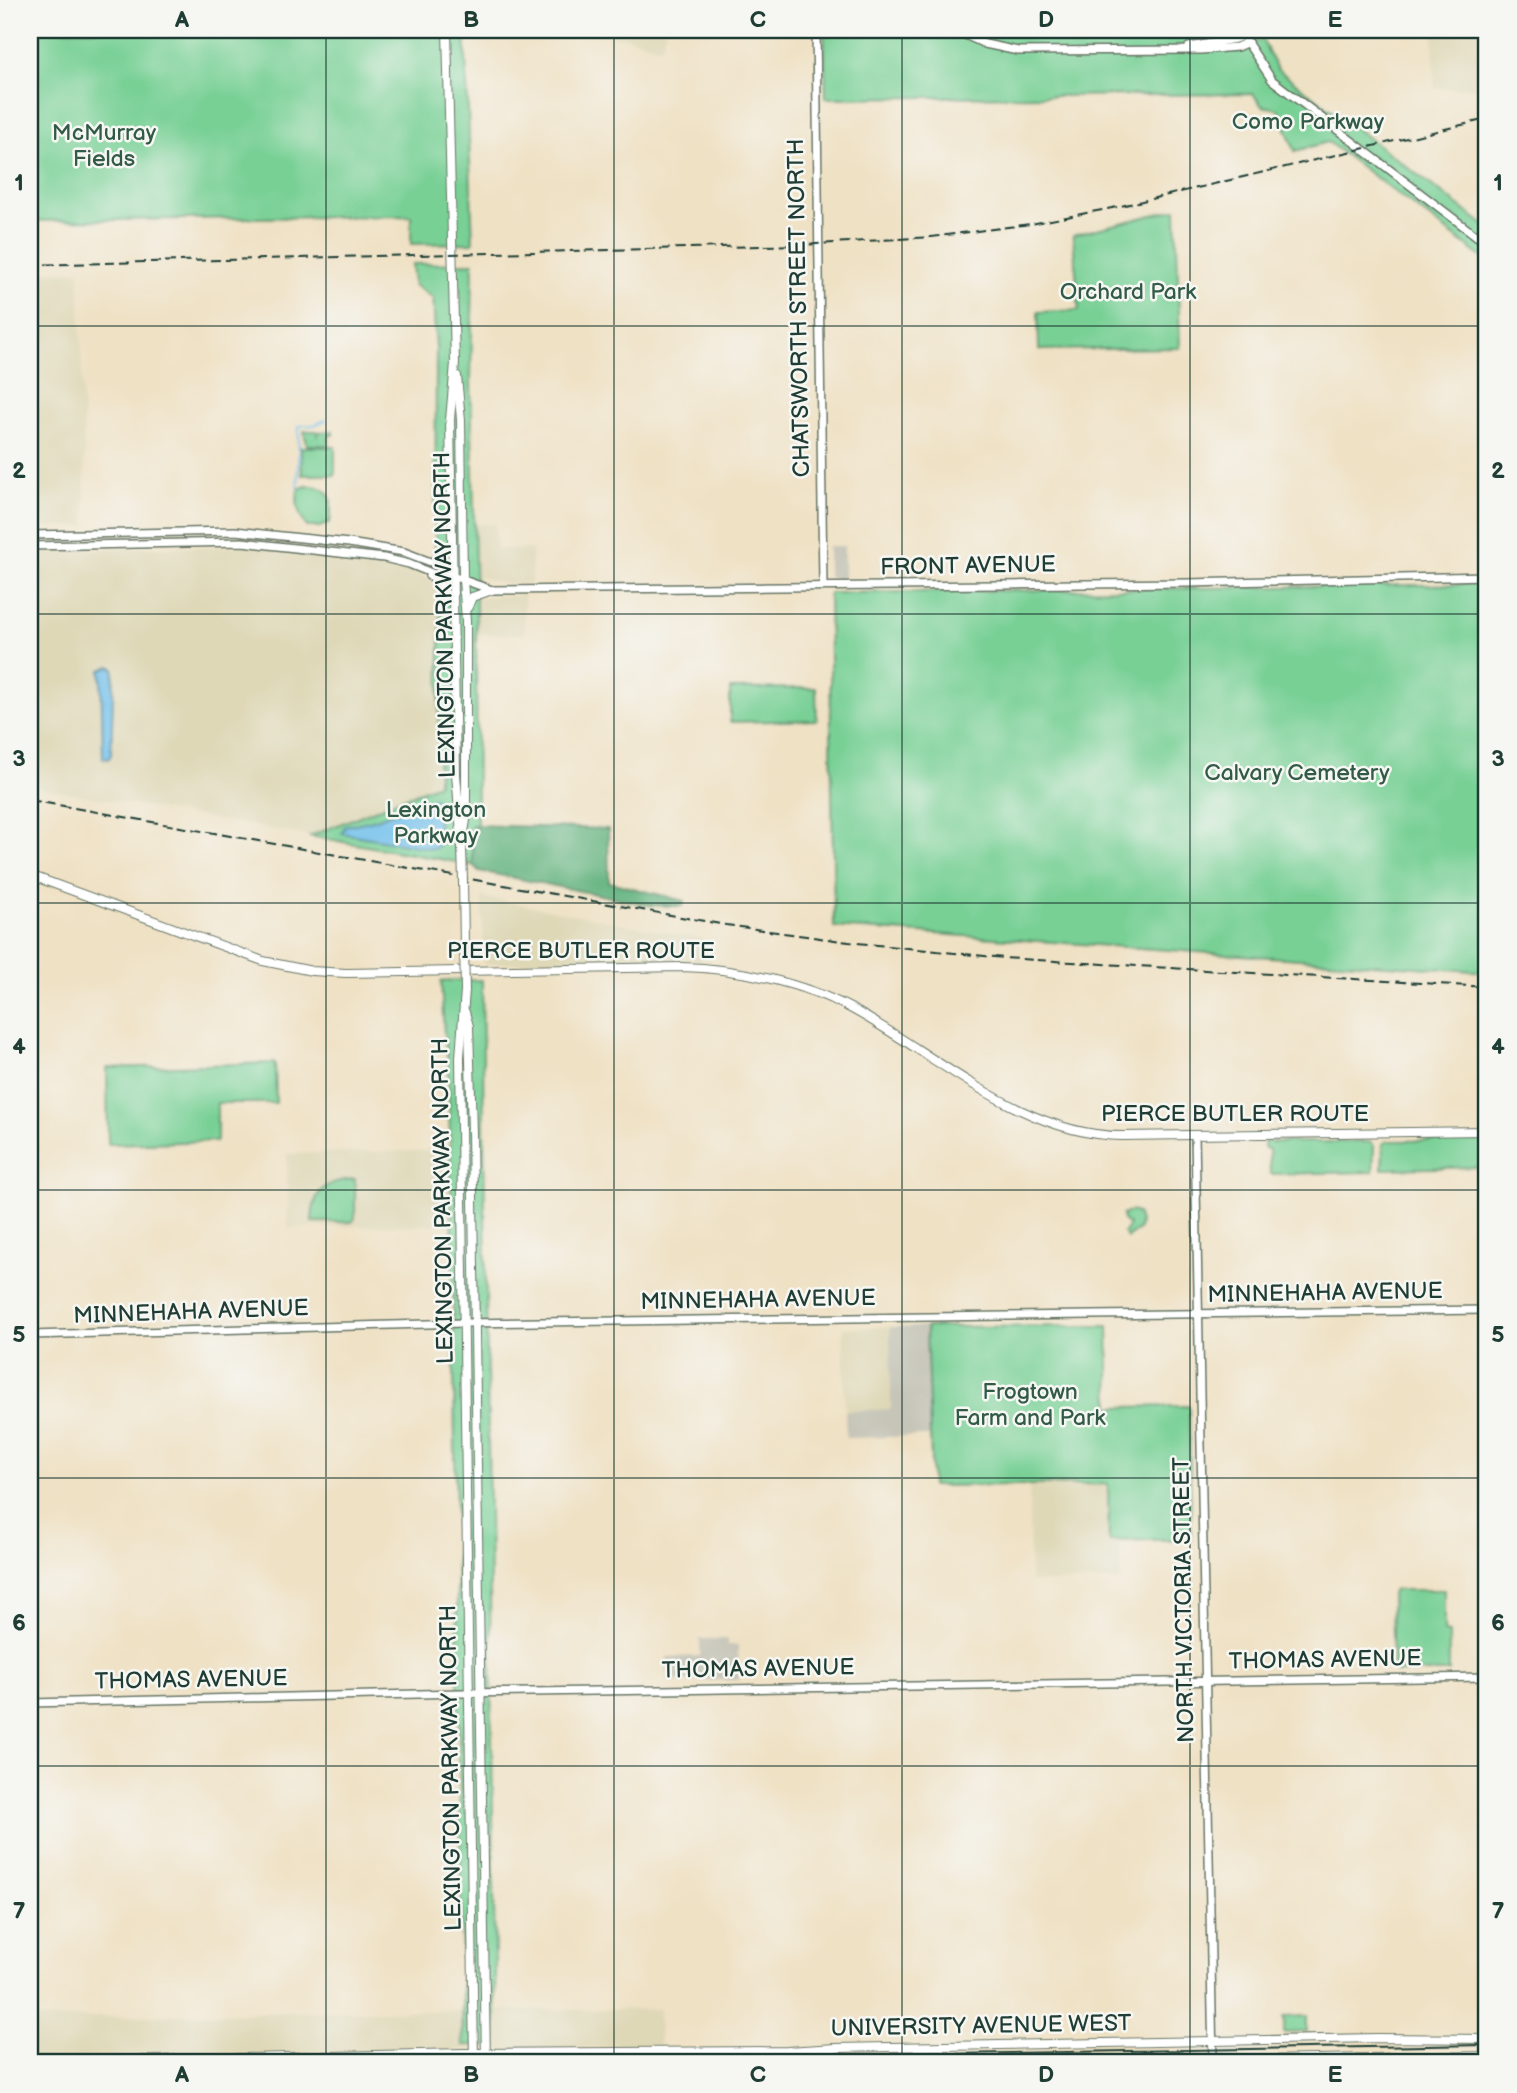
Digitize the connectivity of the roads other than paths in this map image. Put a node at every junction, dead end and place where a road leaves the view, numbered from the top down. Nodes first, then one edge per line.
1 (447, 30) edge
2 (816, 30) edge
3 (954, 30) edge
4 (1233, 30) edge
5 (1246, 34) edge
6 (1216, 42) junction
7 (1182, 49) junction
8 (1487, 244) edge
9 (454, 363) junction
10 (30, 535) edge
11 (30, 546) edge
12 (414, 566) junction
13 (453, 576) junction
14 (1487, 576) edge
15 (463, 580) junction
16 (823, 586) junction
17 (492, 590) junction
18 (453, 605) junction
19 (466, 616) junction
20 (462, 846) junction
21 (30, 875) edge
22 (465, 1012) junction
23 (1487, 1131) edge
24 (1195, 1135) junction
25 (1487, 1310) edge
26 (1199, 1314) junction
27 (464, 1323) junction
28 (475, 1323) junction
29 (30, 1335) edge
30 (1487, 1677) edge
31 (1205, 1681) junction
32 (470, 1693) junction
33 (481, 1693) junction
34 (30, 1703) edge
35 (1487, 2039) edge
36 (1212, 2041) junction
37 (475, 2053) junction
38 (486, 2053) junction
39 (1487, 2056) edge
40 (1213, 2062) edge
41 (30, 2063) edge
42 (474, 2063) edge
43 (486, 2063) edge
44 (924, 2063) edge
45 (1014, 2063) edge
46 (1091, 2063) edge

1 - 9 main road, LEXINGTON PARKWAY NORTH
2 - 16 street, CHATSWORTH STREET NORTH
3 - 7 street
4 - 6 street
5 - 6 street
5 - 7 street
5 - 8 street
6 - 7 street
9 - 13 main road, LEXINGTON PARKWAY NORTH
9 - 15 main road, LEXINGTON PARKWAY NORTH
10 - 13 street
11 - 12 street
12 - 13 street
12 - 18 street
13 - 15 street, FRONT AVENUE
13 - 18 main road, LEXINGTON PARKWAY NORTH
14 - 16 street, FRONT AVENUE
15 - 17 street, FRONT AVENUE
15 - 19 main road, LEXINGTON PARKWAY NORTH
16 - 17 street, FRONT AVENUE
17 - 19 main road
18 - 20 main road, LEXINGTON PARKWAY NORTH
19 - 20 main road, LEXINGTON PARKWAY NORTH
20 - 22 main road, bridge
21 - 24 main road, PIERCE BUTLER ROUTE
22 - 27 main road, LEXINGTON PARKWAY NORTH
22 - 28 main road, LEXINGTON PARKWAY NORTH
23 - 24 main road, PIERCE BUTLER ROUTE
24 - 26 street, NORTH VICTORIA STREET
25 - 26 street, MINNEHAHA AVENUE
26 - 28 street, MINNEHAHA AVENUE
26 - 31 street, NORTH VICTORIA STREET
27 - 28 street, MINNEHAHA AVENUE
27 - 29 street, MINNEHAHA AVENUE
27 - 32 main road, LEXINGTON PARKWAY NORTH
28 - 33 main road, LEXINGTON PARKWAY NORTH
30 - 31 street, THOMAS AVENUE
31 - 33 street, THOMAS AVENUE
31 - 36 street, NORTH VICTORIA STREET
32 - 33 street, THOMAS AVENUE
32 - 34 street, THOMAS AVENUE
32 - 37 main road, LEXINGTON PARKWAY NORTH
33 - 38 main road, LEXINGTON PARKWAY NORTH
35 - 36 main road, UNIVERSITY AVENUE WEST
36 - 38 main road, UNIVERSITY AVENUE WEST
36 - 40 street, NORTH VICTORIA STREET
37 - 38 main road, UNIVERSITY AVENUE WEST
37 - 41 main road, UNIVERSITY AVENUE WEST
37 - 42 main road, LEXINGTON PARKWAY NORTH
38 - 43 main road, LEXINGTON PARKWAY NORTH
39 - 40 main road, UNIVERSITY AVENUE WEST
40 - 46 main road, UNIVERSITY AVENUE WEST
44 - 45 main road, UNIVERSITY AVENUE WEST

